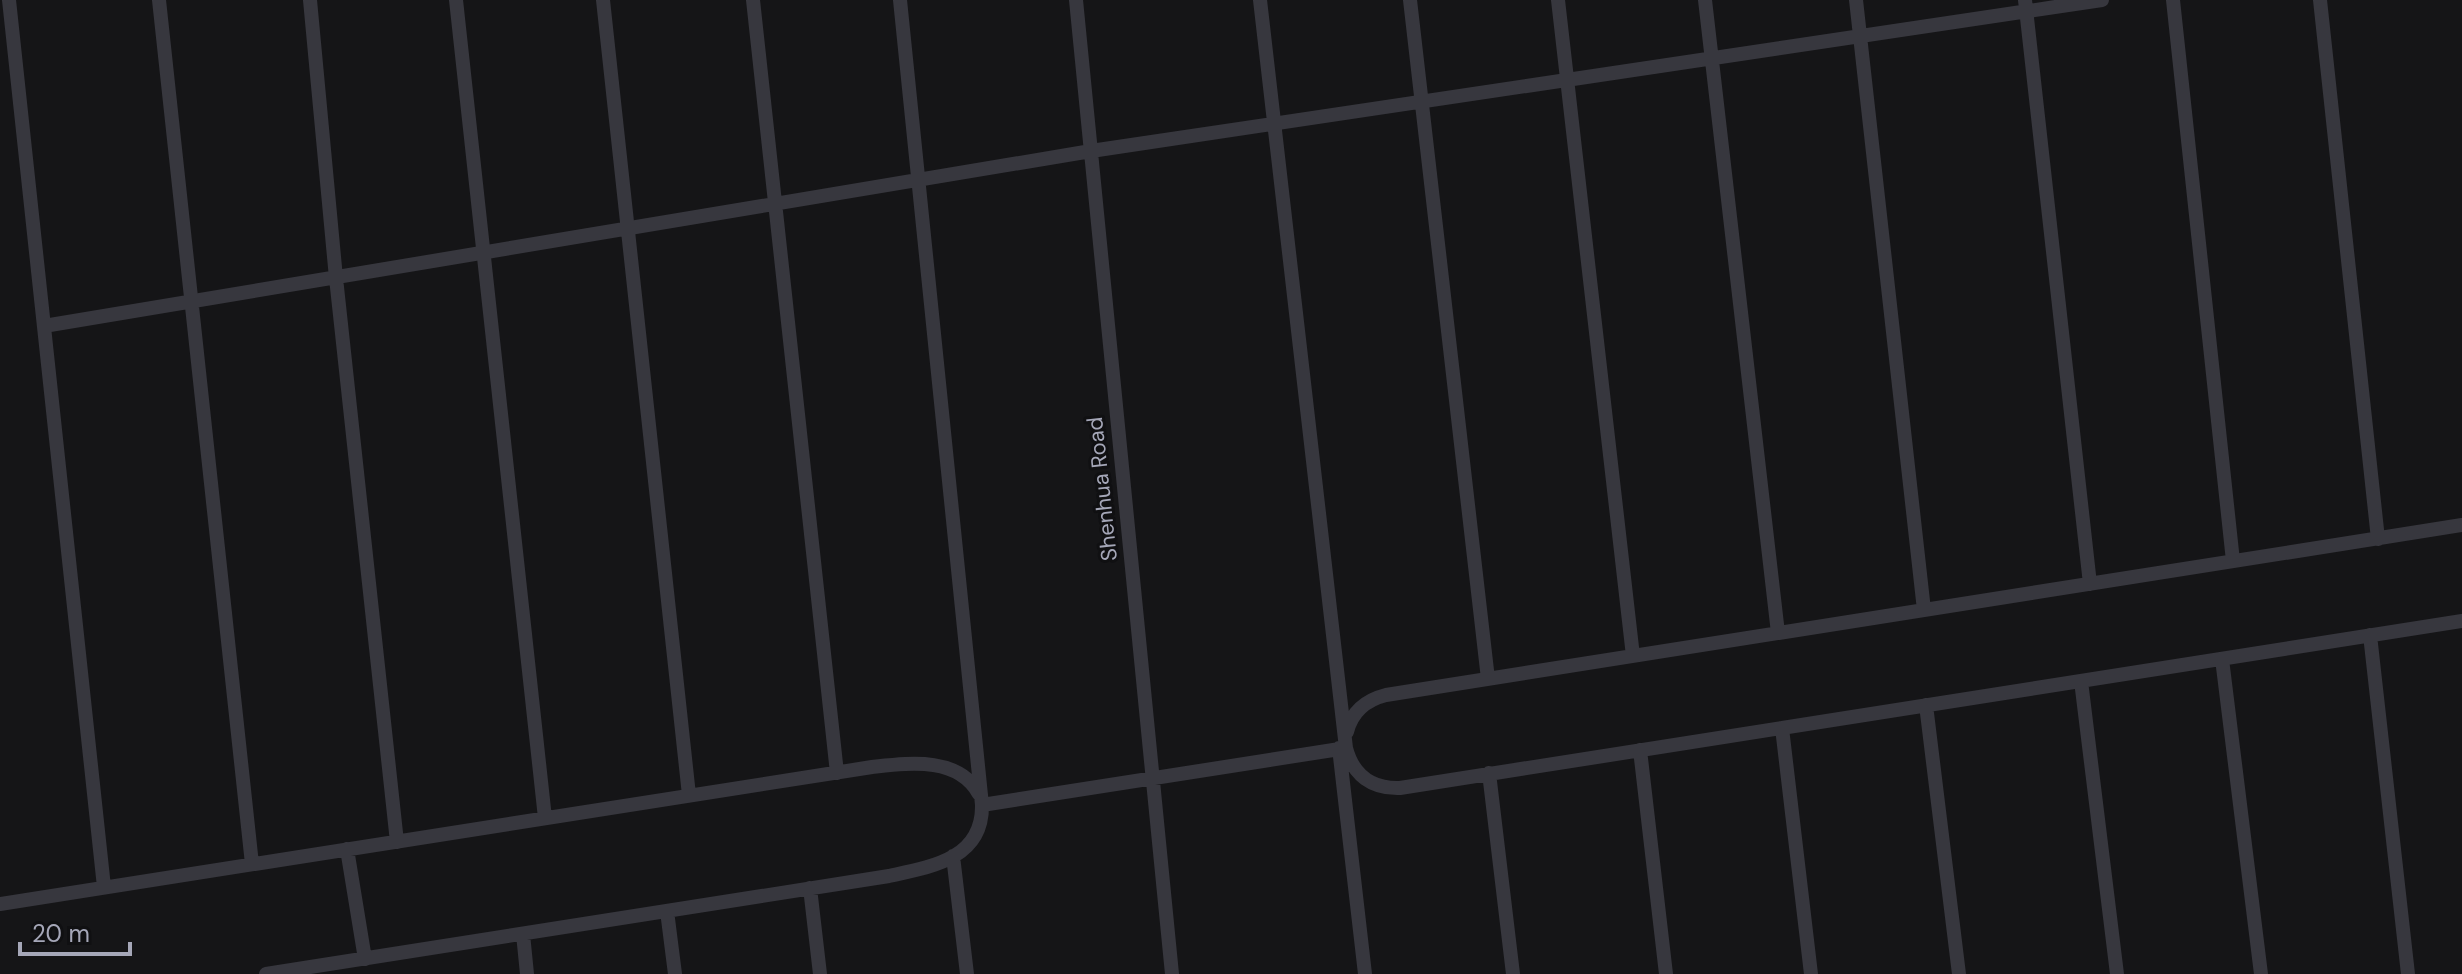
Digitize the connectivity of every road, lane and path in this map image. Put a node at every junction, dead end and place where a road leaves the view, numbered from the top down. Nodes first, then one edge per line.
1 (9, 0) edge
2 (159, 0) edge
3 (310, 0) edge
4 (456, 0) edge
5 (603, 0) edge
6 (753, 0) edge
7 (900, 0) edge
8 (1076, 0) edge
9 (1260, 0) edge
10 (1410, 0) edge
11 (1558, 0) edge
12 (1705, 0) edge
13 (1856, 0) edge
14 (2102, 0) edge
15 (2173, 0) edge
16 (2320, 0) edge
17 (2026, 6) edge
18 (1860, 36) junction
19 (1711, 58) junction
20 (1567, 80) junction
21 (1422, 101) junction
22 (1274, 123) junction
23 (1091, 151) junction
24 (918, 180) junction
25 (775, 204) junction
26 (628, 228) junction
27 (483, 253) junction
28 (336, 278) junction
29 (192, 302) junction
30 (44, 326) junction
31 (2462, 525) edge
32 (2378, 539) junction
33 (2233, 561) junction
34 (2090, 584) junction
35 (1924, 610) junction
36 (2462, 621) edge
37 (1778, 633) junction
38 (2370, 635) junction
39 (1633, 656) junction
40 (2222, 659) junction
41 (1488, 679) junction
42 (2081, 681) junction
43 (1926, 705) junction
44 (1782, 728) junction
45 (1337, 729) dead end
46 (1343, 749) junction
47 (1640, 750) junction
48 (837, 773) junction
49 (1489, 773) junction
50 (1153, 779) junction
51 (689, 795) junction
52 (982, 805) junction
53 (545, 818) junction
54 (397, 842) junction
55 (347, 849) junction
56 (953, 856) junction
57 (252, 864) junction
58 (104, 887) junction
59 (810, 888) junction
60 (0, 904) edge
61 (667, 911) junction
62 (523, 934) junction
63 (371, 958) junction
64 (266, 974) edge
65 (380, 974) edge
66 (527, 974) edge
67 (675, 974) edge
68 (820, 974) edge
69 (967, 974) edge
70 (1172, 974) edge
71 (1365, 974) edge
72 (1513, 974) edge
73 (1666, 974) edge
74 (1811, 974) edge
75 (1959, 974) edge
76 (2117, 974) edge
77 (2261, 974) edge
78 (2408, 974) edge

1 - 30 lane
2 - 29 lane
3 - 28 lane
4 - 27 lane
5 - 26 lane
6 - 25 lane
7 - 24 lane
8 - 23 lane, Shenhua Road
9 - 22 lane
10 - 21 lane
11 - 20 lane
12 - 19 lane
13 - 18 lane
14 - 17 lane
15 - 33 lane
16 - 32 lane
17 - 18 lane
17 - 34 lane
18 - 19 lane
18 - 35 lane
19 - 20 lane
19 - 37 lane
20 - 21 lane
20 - 39 lane
21 - 22 lane
21 - 41 lane
22 - 23 lane
22 - 46 lane
23 - 24 lane
23 - 50 lane, Shenhua Road
24 - 25 lane
24 - 52 lane
25 - 26 lane
25 - 48 lane
26 - 27 lane
26 - 51 lane
27 - 28 lane
27 - 53 lane
28 - 29 lane
28 - 54 lane
29 - 30 lane
29 - 57 lane
30 - 58 lane
31 - 32 lane
32 - 33 lane
33 - 34 lane
34 - 35 lane
35 - 37 lane
36 - 38 lane
37 - 39 lane
38 - 40 lane
38 - 78 lane
39 - 41 lane
40 - 42 lane
40 - 77 lane
41 - 46 lane
42 - 43 lane
42 - 76 lane
43 - 44 lane
43 - 75 lane
44 - 47 lane
44 - 74 lane
45 - 46 lane
46 - 49 lane
46 - 50 lane
46 - 71 lane
47 - 49 lane
47 - 73 lane
48 - 51 lane
48 - 52 lane
49 - 72 lane
50 - 52 lane
50 - 70 lane, Shenhua Road
51 - 53 lane
52 - 56 lane
53 - 54 lane
54 - 55 lane
55 - 57 lane
55 - 63 lane
56 - 59 lane
56 - 69 lane
57 - 58 lane
58 - 60 lane
59 - 61 lane
59 - 68 lane
61 - 62 lane
61 - 67 lane
62 - 63 lane
62 - 66 lane
63 - 64 lane
63 - 65 lane

